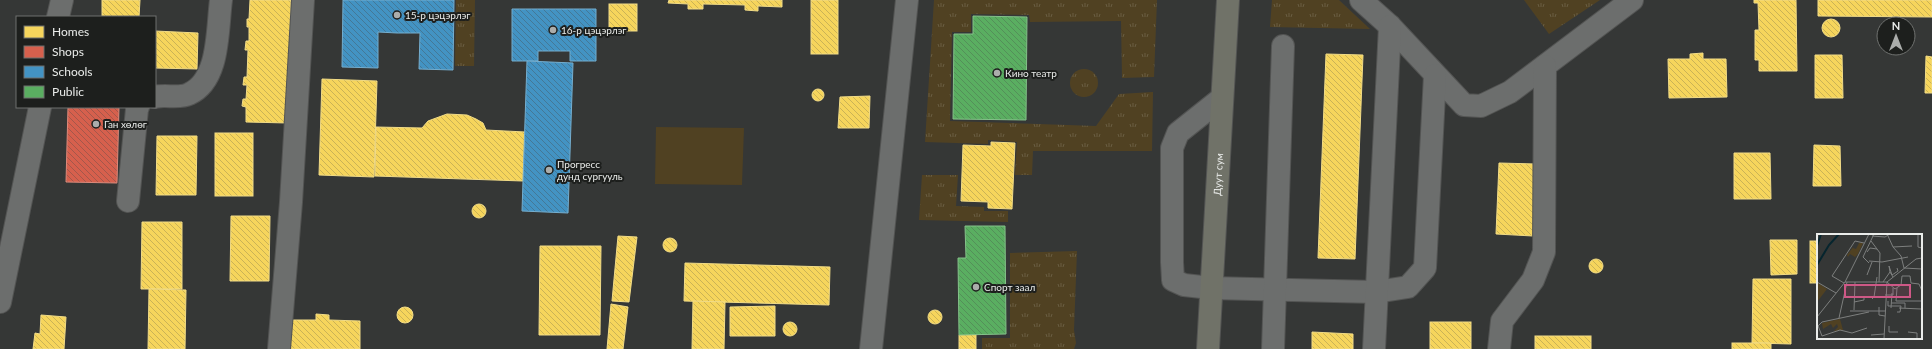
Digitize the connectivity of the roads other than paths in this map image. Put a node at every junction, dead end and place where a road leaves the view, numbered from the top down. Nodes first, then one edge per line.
1 (62, 0) edge
2 (221, 0) edge
3 (303, 0) edge
4 (907, 0) edge
5 (1228, 0) edge
6 (1361, 0) edge
7 (1632, 0) edge
8 (58, 16) edge
9 (1390, 26) junction
10 (1284, 46) dead end
11 (1545, 66) junction
12 (1435, 75) junction
13 (156, 97) edge
14 (1222, 98) junction
15 (40, 108) edge
16 (137, 108) edge
17 (128, 201) dead end
18 (1211, 288) junction
19 (1274, 289) junction
20 (1376, 292) junction
21 (0, 302) edge
22 (279, 349) edge
23 (872, 349) edge
24 (1208, 349) edge
25 (1273, 349) edge
26 (1374, 349) edge
27 (1498, 349) edge

1 - 8 street
2 - 13 street
3 - 22 street
4 - 23 street
5 - 14 main road, Дуут сум
6 - 9 street
7 - 11 street
9 - 12 street
9 - 20 street
10 - 19 street
11 - 12 street
11 - 27 street
12 - 20 street
14 - 18 main road, Дуут сум
14 - 18 street
15 - 21 street
16 - 17 street
18 - 19 street
18 - 24 main road, Дуут сум
19 - 20 street
19 - 25 street
20 - 26 street

